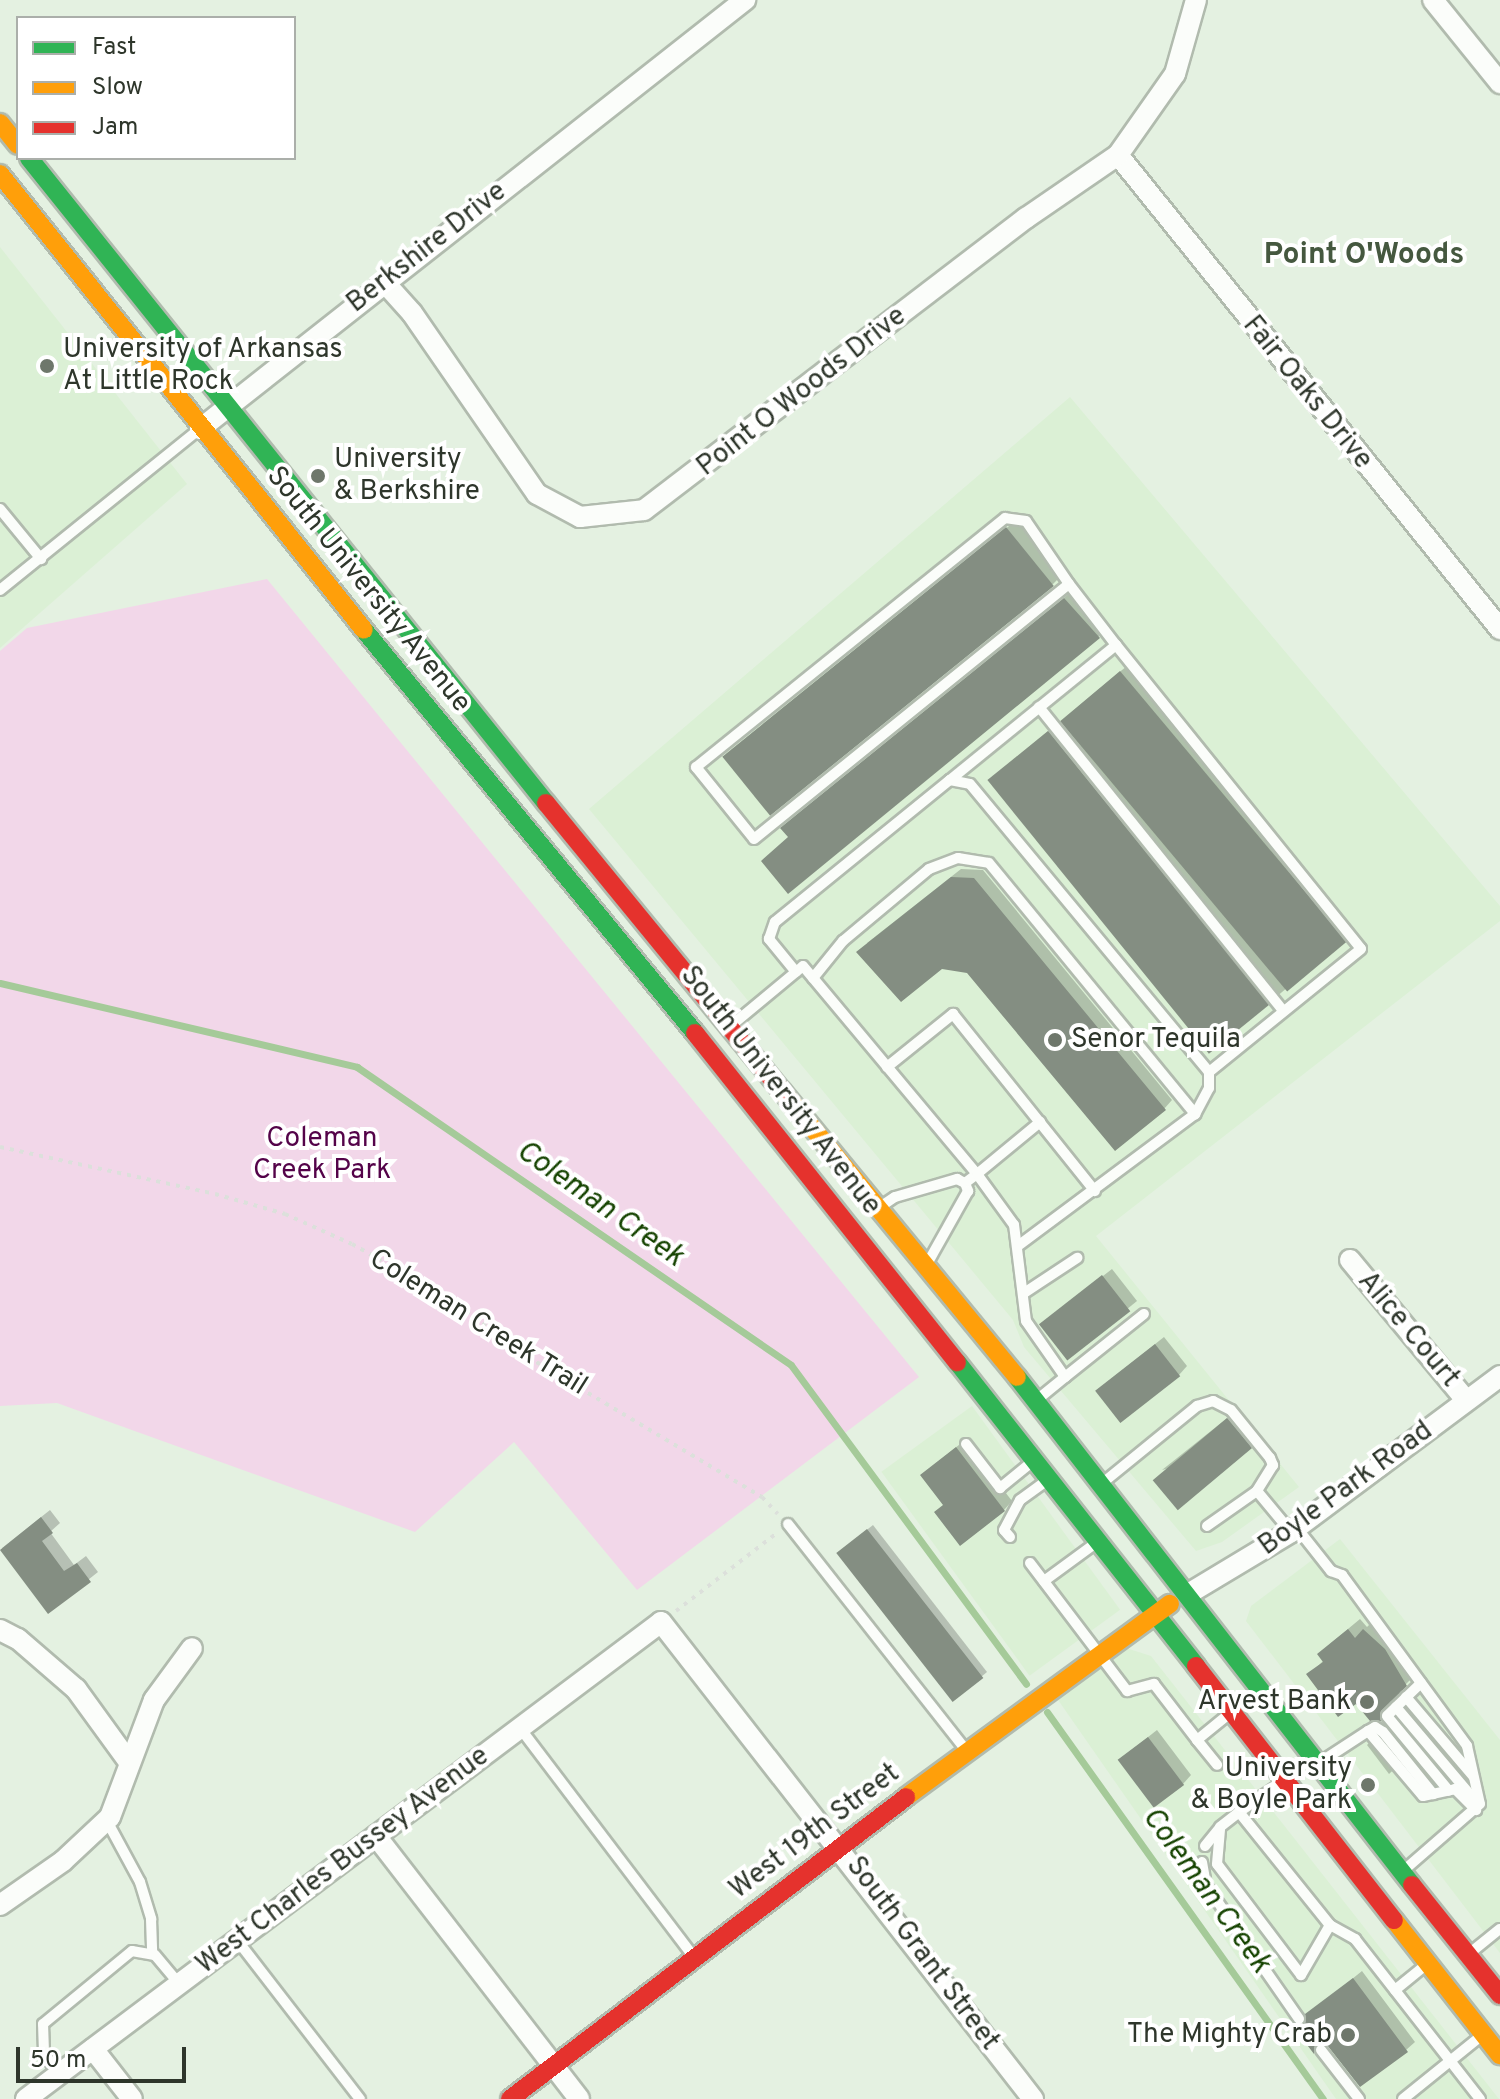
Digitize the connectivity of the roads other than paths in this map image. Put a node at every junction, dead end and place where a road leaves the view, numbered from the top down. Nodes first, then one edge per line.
1 (745, 0) edge
2 (1196, 0) edge
3 (1433, 0) edge
4 (1500, 83) edge
5 (0, 123) edge
6 (16, 143) edge
7 (1118, 155) junction
8 (31, 160) edge
9 (0, 174) edge
10 (385, 283) junction
11 (228, 403) junction
12 (200, 429) junction
13 (0, 509) edge
14 (41, 559) junction
15 (1069, 584) junction
16 (0, 590) edge
17 (1500, 629) edge
18 (1116, 645) junction
19 (1039, 707) junction
20 (950, 780) junction
21 (796, 972) junction
22 (813, 978) junction
23 (1283, 1010) junction
24 (731, 1026) junction
25 (887, 1067) junction
26 (1209, 1072) junction
27 (1195, 1114) junction
28 (1040, 1122) junction
29 (977, 1174) junction
30 (965, 1183) junction
31 (1095, 1191) junction
32 (878, 1208) junction
33 (1018, 1246) junction
34 (1077, 1258) dead end
35 (1350, 1260) dead end
36 (926, 1266) junction
37 (1024, 1293) junction
38 (1144, 1314) dead end
39 (1500, 1376) edge
40 (1065, 1377) junction
41 (1037, 1400) junction
42 (1466, 1400) junction
43 (966, 1444) dead end
44 (1034, 1460) junction
45 (1049, 1479) junction
46 (1103, 1482) junction
47 (1257, 1491) junction
48 (788, 1524) road end
49 (1207, 1526) dead end
50 (1294, 1530) junction
51 (1010, 1537) dead end
52 (1099, 1541) junction
53 (1030, 1563) dead end
54 (1044, 1581) junction
55 (1188, 1594) junction
56 (1155, 1613) junction
57 (661, 1622) joint
58 (0, 1630) edge
59 (192, 1648) dead end
60 (1098, 1652) junction
61 (1421, 1683) junction
62 (1406, 1697) junction
63 (1396, 1707) junction
64 (1230, 1713) junction
65 (520, 1728) junction
66 (1197, 1740) junction
67 (967, 1751) junction
68 (129, 1762) junction
69 (1217, 1765) dead end
70 (1316, 1765) junction
71 (1284, 1781) junction
72 (1477, 1781) junction
73 (1449, 1791) junction
74 (1478, 1806) junction
75 (1239, 1812) junction
76 (107, 1821) junction
77 (1220, 1827) junction
78 (376, 1836) junction
79 (1205, 1846) dead end
80 (841, 1848) junction
81 (1202, 1862) dead end
82 (1402, 1873) junction
83 (0, 1905) edge
84 (1330, 1925) junction
85 (1500, 1929) edge
86 (237, 1940) junction
87 (152, 1954) junction
88 (1468, 1954) junction
89 (695, 1958) junction
90 (1427, 1964) junction
91 (179, 1984) junction
92 (1395, 1990) junction
93 (1500, 1995) edge
94 (1299, 2019) dead end
95 (1483, 2034) junction
96 (93, 2049) junction
97 (1321, 2050) dead end
98 (1500, 2055) edge
99 (1451, 2061) junction
100 (553, 2066) junction
101 (58, 2075) junction
102 (26, 2099) edge
103 (132, 2099) edge
104 (360, 2099) edge
105 (510, 2099) edge
106 (579, 2099) edge
107 (1033, 2099) edge
108 (1359, 2099) edge
109 (1403, 2099) edge
110 (1480, 2099) edge

1 - 10 street, Berkshire Drive
2 - 7 street, Point O Woods Drive
3 - 4 street
5 - 6 main road
7 - 10 street, Point O Woods Drive
7 - 17 street, Fair Oaks Drive
8 - 11 main road, South University Avenue
9 - 12 main road, South University Avenue
10 - 11 street, Berkshire Drive
11 - 12 street, Berkshire Drive
11 - 24 main road, South University Avenue
12 - 14 lane, Berkshire Drive
12 - 44 main road, South University Avenue
13 - 14 lane
14 - 16 lane, Berkshire Drive
15 - 15 lane
15 - 18 lane
18 - 19 lane
18 - 23 lane
19 - 20 lane
19 - 23 lane
20 - 21 lane
20 - 26 lane
21 - 22 lane
21 - 24 lane
22 - 25 lane
22 - 27 lane
23 - 26 lane
24 - 32 main road, South University Avenue
25 - 28 lane
25 - 29 lane
26 - 27 lane
27 - 31 lane
28 - 29 lane
28 - 31 lane
29 - 30 lane
29 - 33 lane
30 - 32 lane
30 - 36 lane
31 - 33 lane
32 - 36 main road, South University Avenue
33 - 37 lane
34 - 37 lane
35 - 42 street, Alice Court
36 - 41 main road, South University Avenue
37 - 40 lane
38 - 40 lane
39 - 42 street, Boyle Park Road
40 - 41 lane
41 - 46 main road, South University Avenue
42 - 50 street, Boyle Park Road
43 - 44 lane
44 - 45 main road, South University Avenue
45 - 51 lane
45 - 52 main road, South University Avenue
46 - 47 lane
46 - 55 main road, South University Avenue
47 - 49 lane
47 - 50 lane
48 - 67 lane
50 - 55 street, Boyle Park Road
50 - 61 lane
52 - 54 lane
52 - 56 main road, South University Avenue
53 - 54 lane
54 - 60 lane
55 - 56 main road, West 19th Street
55 - 70 main road, South University Avenue
56 - 60 main road, West 19th Street
56 - 64 main road, South University Avenue
57 - 65 street, West Charles Bussey Avenue
57 - 80 street, South Grant Street
58 - 68 street
59 - 68 street
60 - 66 lane
60 - 67 main road, West 19th Street
61 - 62 lane
61 - 72 lane
62 - 63 lane
62 - 72 lane
63 - 73 lane
63 - 74 lane
64 - 66 lane
64 - 71 main road, South University Avenue
65 - 78 street, West Charles Bussey Avenue
65 - 89 lane
66 - 69 lane
67 - 80 main road, West 19th Street
68 - 76 street
70 - 73 lane
70 - 82 main road, South University Avenue
71 - 75 lane
71 - 90 main road, South University Avenue
72 - 74 lane
73 - 74 lane
74 - 82 lane
75 - 77 lane
75 - 84 lane
76 - 83 street
76 - 87 lane
77 - 79 lane
77 - 84 lane
78 - 86 street, West Charles Bussey Avenue
78 - 100 street
80 - 89 main road, West 19th Street
80 - 107 street, South Grant Street
81 - 94 lane
82 - 88 main road, South University Avenue
84 - 92 lane
85 - 88 lane
86 - 91 street, West Charles Bussey Avenue
86 - 104 lane
87 - 91 lane
87 - 101 lane
88 - 93 main road, South University Avenue
89 - 100 main road, West 19th Street
90 - 92 lane
90 - 95 main road, South University Avenue
91 - 96 street, West Charles Bussey Avenue
92 - 99 lane
95 - 98 main road, South University Avenue
95 - 99 lane
96 - 101 street, West Charles Bussey Avenue
96 - 103 street
97 - 108 lane
99 - 109 lane
99 - 110 lane
100 - 105 main road, West 19th Street
100 - 106 street
101 - 102 street, West Charles Bussey Avenue

